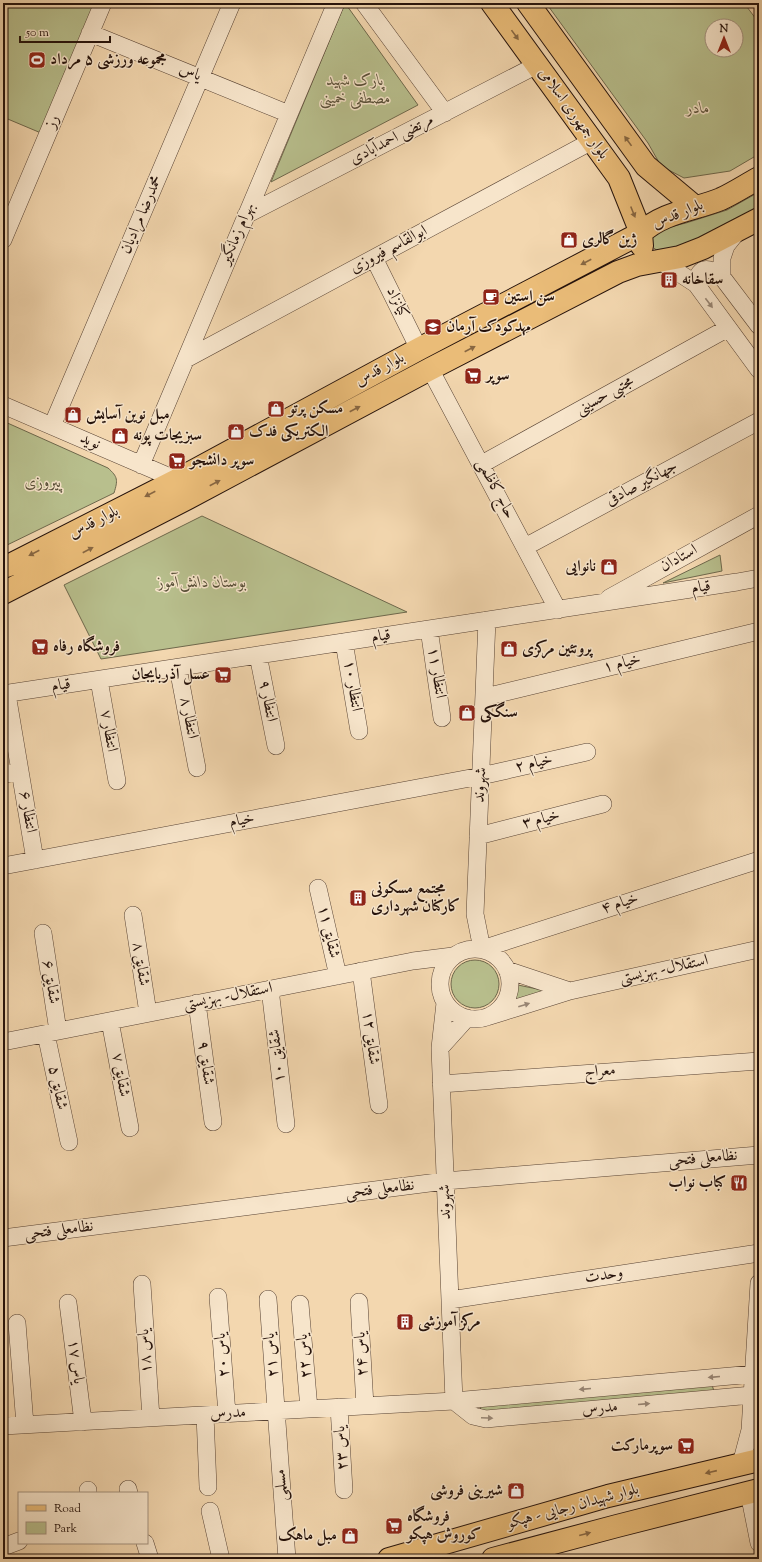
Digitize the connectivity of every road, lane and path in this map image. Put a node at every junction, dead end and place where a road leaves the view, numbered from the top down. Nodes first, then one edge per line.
1 (103, 3) edge
2 (232, 3) edge
3 (336, 3) edge
4 (364, 3) edge
5 (492, 3) edge
6 (528, 3) edge
7 (90, 33) junction
8 (537, 65) junction
9 (200, 78) junction
10 (445, 113) junction
11 (289, 114) junction
12 (592, 141) junction
13 (646, 166) junction
14 (759, 166) edge
15 (619, 178) junction
16 (759, 178) edge
17 (695, 207) junction
18 (246, 215) junction
19 (759, 219) edge
20 (739, 229) junction
21 (641, 233) junction
22 (3, 240) edge
23 (374, 258) junction
24 (659, 260) junction
25 (722, 277) junction
26 (696, 284) junction
27 (759, 326) edge
28 (728, 328) junction
29 (419, 349) junction
30 (186, 359) junction
31 (430, 369) junction
32 (759, 370) edge
33 (3, 405) edge
34 (759, 421) edge
35 (52, 426) junction
36 (482, 464) junction
37 (141, 465) junction
38 (182, 489) junction
39 (759, 515) edge
40 (525, 547) junction
41 (3, 567) edge
42 (759, 578) edge
43 (737, 582) junction
44 (759, 585) edge
45 (3, 593) edge
46 (600, 603) junction
47 (558, 610) junction
48 (487, 620) junction
49 (429, 629) junction
50 (759, 631) edge
51 (344, 642) junction
52 (258, 655) junction
53 (178, 668) junction
54 (99, 680) junction
55 (5, 694) edge
56 (485, 697) junction
57 (442, 718) dead end
58 (359, 731) dead end
59 (276, 746) dead end
60 (587, 752) dead end
61 (197, 768) dead end
62 (20, 772) junction
63 (3, 774) edge
64 (481, 776) junction
65 (117, 782) dead end
66 (603, 804) dead end
67 (478, 836) junction
68 (35, 860) junction
69 (759, 860) edge
70 (3, 866) edge
71 (318, 888) dead end
72 (475, 914) junction
73 (133, 915) dead end
74 (43, 933) dead end
75 (482, 949) junction
76 (759, 949) edge
77 (456, 954) junction
78 (413, 961) junction
79 (507, 970) junction
80 (361, 971) junction
81 (338, 976) junction
82 (440, 980) junction
83 (270, 989) junction
84 (570, 991) junction
85 (197, 1003) junction
86 (445, 1003) junction
87 (148, 1013) junction
88 (487, 1017) junction
89 (467, 1018) junction
90 (110, 1021) junction
91 (52, 1032) junction
92 (3, 1042) edge
93 (440, 1048) junction
94 (759, 1060) edge
95 (441, 1084) junction
96 (379, 1105) dead end
97 (213, 1122) dead end
98 (286, 1124) dead end
99 (130, 1128) dead end
100 (69, 1142) dead end
101 (759, 1155) edge
102 (445, 1181) junction
103 (3, 1238) edge
104 (759, 1253) edge
105 (759, 1283) edge
106 (142, 1284) dead end
107 (218, 1297) dead end
108 (268, 1299) dead end
109 (450, 1300) junction
110 (359, 1302) dead end
111 (68, 1303) dead end
112 (300, 1304) dead end
113 (17, 1323) dead end
114 (753, 1374) junction
115 (756, 1396) edge
116 (454, 1401) junction
117 (365, 1406) junction
118 (339, 1407) junction
119 (309, 1409) junction
120 (277, 1411) junction
121 (227, 1414) junction
122 (205, 1415) junction
123 (151, 1418) junction
124 (83, 1422) junction
125 (25, 1425) junction
126 (3, 1426) edge
127 (750, 1462) edge
128 (208, 1487) dead end
129 (344, 1490) dead end
130 (754, 1492) edge
131 (210, 1511) dead end
132 (18, 1542) edge
133 (759, 1543) edge
134 (144, 1544) edge
135 (3, 1547) edge
136 (552, 1550) edge
137 (150, 1559) edge
138 (221, 1559) edge
139 (287, 1559) edge
140 (389, 1559) edge
141 (493, 1559) edge

1 - 7 street, رز
2 - 9 street, محمدرضا مرادیان
3 - 11 street, بهرام زمانگیر
4 - 10 street
5 -> 8 main road, بلوار جمهوری اسلامی
13 -> 6 main road, بلوار جمهوری اسلامی
7 - 9 street, یاس
7 - 22 street, رز
8 - 10 street, مرتضی احمدآبادی
8 - 12 main road, بلوار جمهوری اسلامی
9 - 11 street, یاس
9 - 35 street, محمدرضا مرادیان
10 - 18 street, مرتضی احمدآبادی
11 - 18 street, بهرام زمانگیر
12 - 15 main road, بلوار جمهوری اسلامی
12 - 23 street, ابوالقاسم فیروزی
13 - 15 main road
13 - 17 main road, بلوار جمهوری اسلامی
14 - 17 street
15 -> 21 main road, بلوار جمهوری اسلامی
16 - 17 main road, بلوار قدس
17 - 21 main road, بلوار قدس
18 - 30 street, بهرام زمانگیر
19 - 20 main road, بلوار قدس
20 - 24 main road, بلوار قدس
20 - 25 street
21 - 24 main road, بلوار جمهوری اسلامی
21 -> 29 main road, بلوار قدس
23 - 29 street, کیانزاد
23 - 30 street, ابوالقاسم فیروزی
24 - 26 street
31 -> 24 main road, بلوار قدس
25 - 26 street
25 - 27 street
26 -> 28 street
28 - 32 street
28 - 36 street, مجتبی حسینی
29 - 31 main road
29 - 38 main road, بلوار قدس
30 - 37 street, بهرام زمانگیر
31 - 36 street, حاج کاظمی
38 -> 31 main road, بلوار قدس
33 - 35 street, نوید
34 - 40 street, جهانگیر صادقی
35 - 37 street, نوید
36 - 40 street, حاج کاظمی
37 - 38 street, نوید
38 -> 41 main road, بلوار قدس
45 -> 38 main road, بلوار قدس
39 - 46 street, استادان
40 - 47 street, حاج کاظمی
42 - 43 street, قیام
43 - 44 street
43 - 46 street, قیام
46 - 47 street, قیام
47 - 48 street, قیام
48 - 49 street, قیام
48 - 56 street, شهروند
49 - 51 street, قیام
49 - 57 street, انتظار ۱۱
50 - 56 street, خیام ۱
51 - 52 street, قیام
51 - 58 street, انتظار ۱۰
52 - 53 street, قیام
52 - 59 street, انتظار ۹
53 - 54 street, قیام
53 - 61 street, انتظار ۸
54 - 55 street, قیام
54 - 65 street, انتظار ۷
55 - 62 street, انتظار ۶
56 - 64 street, شهروند
60 - 64 street, خیام ۲
62 - 63 street
62 - 68 street, انتظار ۶
64 - 67 street, شهروند
64 - 68 street, خیام
66 - 67 street, خیام ۳
67 - 72 street, شهروند
68 - 70 street, خیام
69 - 75 street, خیام ۴
71 - 81 street, شقایق ۱۱
72 - 75 street, شهروند
72 - 77 street
73 - 87 street, شقایق ۸
74 - 91 street, شقایق ۶
75 - 77 street
75 - 79 street
76 - 84 street, استقلال- بهزیستی
77 - 78 street, استقلال- بهزیستی
77 - 82 street
78 - 80 street, استقلال- بهزیستی
78 - 82 street
79 - 84 street
79 - 88 street
80 - 81 street, استقلال- بهزیستی
80 - 96 street, شقایق ۱۲
81 - 83 street, استقلال- بهزیستی
82 - 86 street
83 - 85 street, استقلال- بهزیستی
83 - 98 street, شقایق ۱۰
88 -> 84 street, استقلال- بهزیستی
85 - 87 street, استقلال- بهزیستی
85 - 97 street, شقایق ۹
86 - 89 street
86 - 93 street, شهروند
87 - 90 street, استقلال- بهزیستی
88 - 89 street
89 - 93 street
90 - 91 street, استقلال- بهزیستی
90 - 99 street, شقایق ۷
91 - 92 street, استقلال- بهزیستی
91 - 100 street, شقایق ۵
93 - 95 street, شهروند
94 - 95 street, معراج
95 - 102 street, شهروند
101 - 102 street, نظامعلی فتحی
102 - 103 street, نظامعلی فتحی
102 - 109 street, شهروند
104 - 109 street, وحدت
105 - 114 street
106 - 123 street, یاس ۱۸
107 - 121 street, یاس ۲۰
108 - 120 street, یاس ۲۱
109 - 116 street, شهروند
110 - 117 street, یاس ۲۴
111 - 124 street, یاس ۱۷
112 - 119 street, یاس ۲۲
113 - 125 street
114 - 115 street
114 -> 116 street, مدرس
116 -> 115 street, مدرس
115 - 127 street
116 - 117 street, مدرس
117 - 118 street, مدرس
118 - 119 street, مدرس
118 - 129 street, یاس ۲۳
119 - 120 street, مدرس
120 - 121 street, مدرس
120 - 139 street, مسلمی
121 - 122 street, مدرس
122 - 123 street, مدرس
122 - 128 street
123 - 124 street, مدرس
124 - 125 street, مدرس
125 - 126 street, مدرس
127 -> 140 main road, بلوار شهیدان رجایی - هپکو
130 - 133 street
136 -> 130 main road, بلوار شهیدان رجایی - هپکو
131 - 138 street
132 - 135 street
134 - 137 street
136 - 141 main road, بلوار شهیدان رجایی - هپکو

